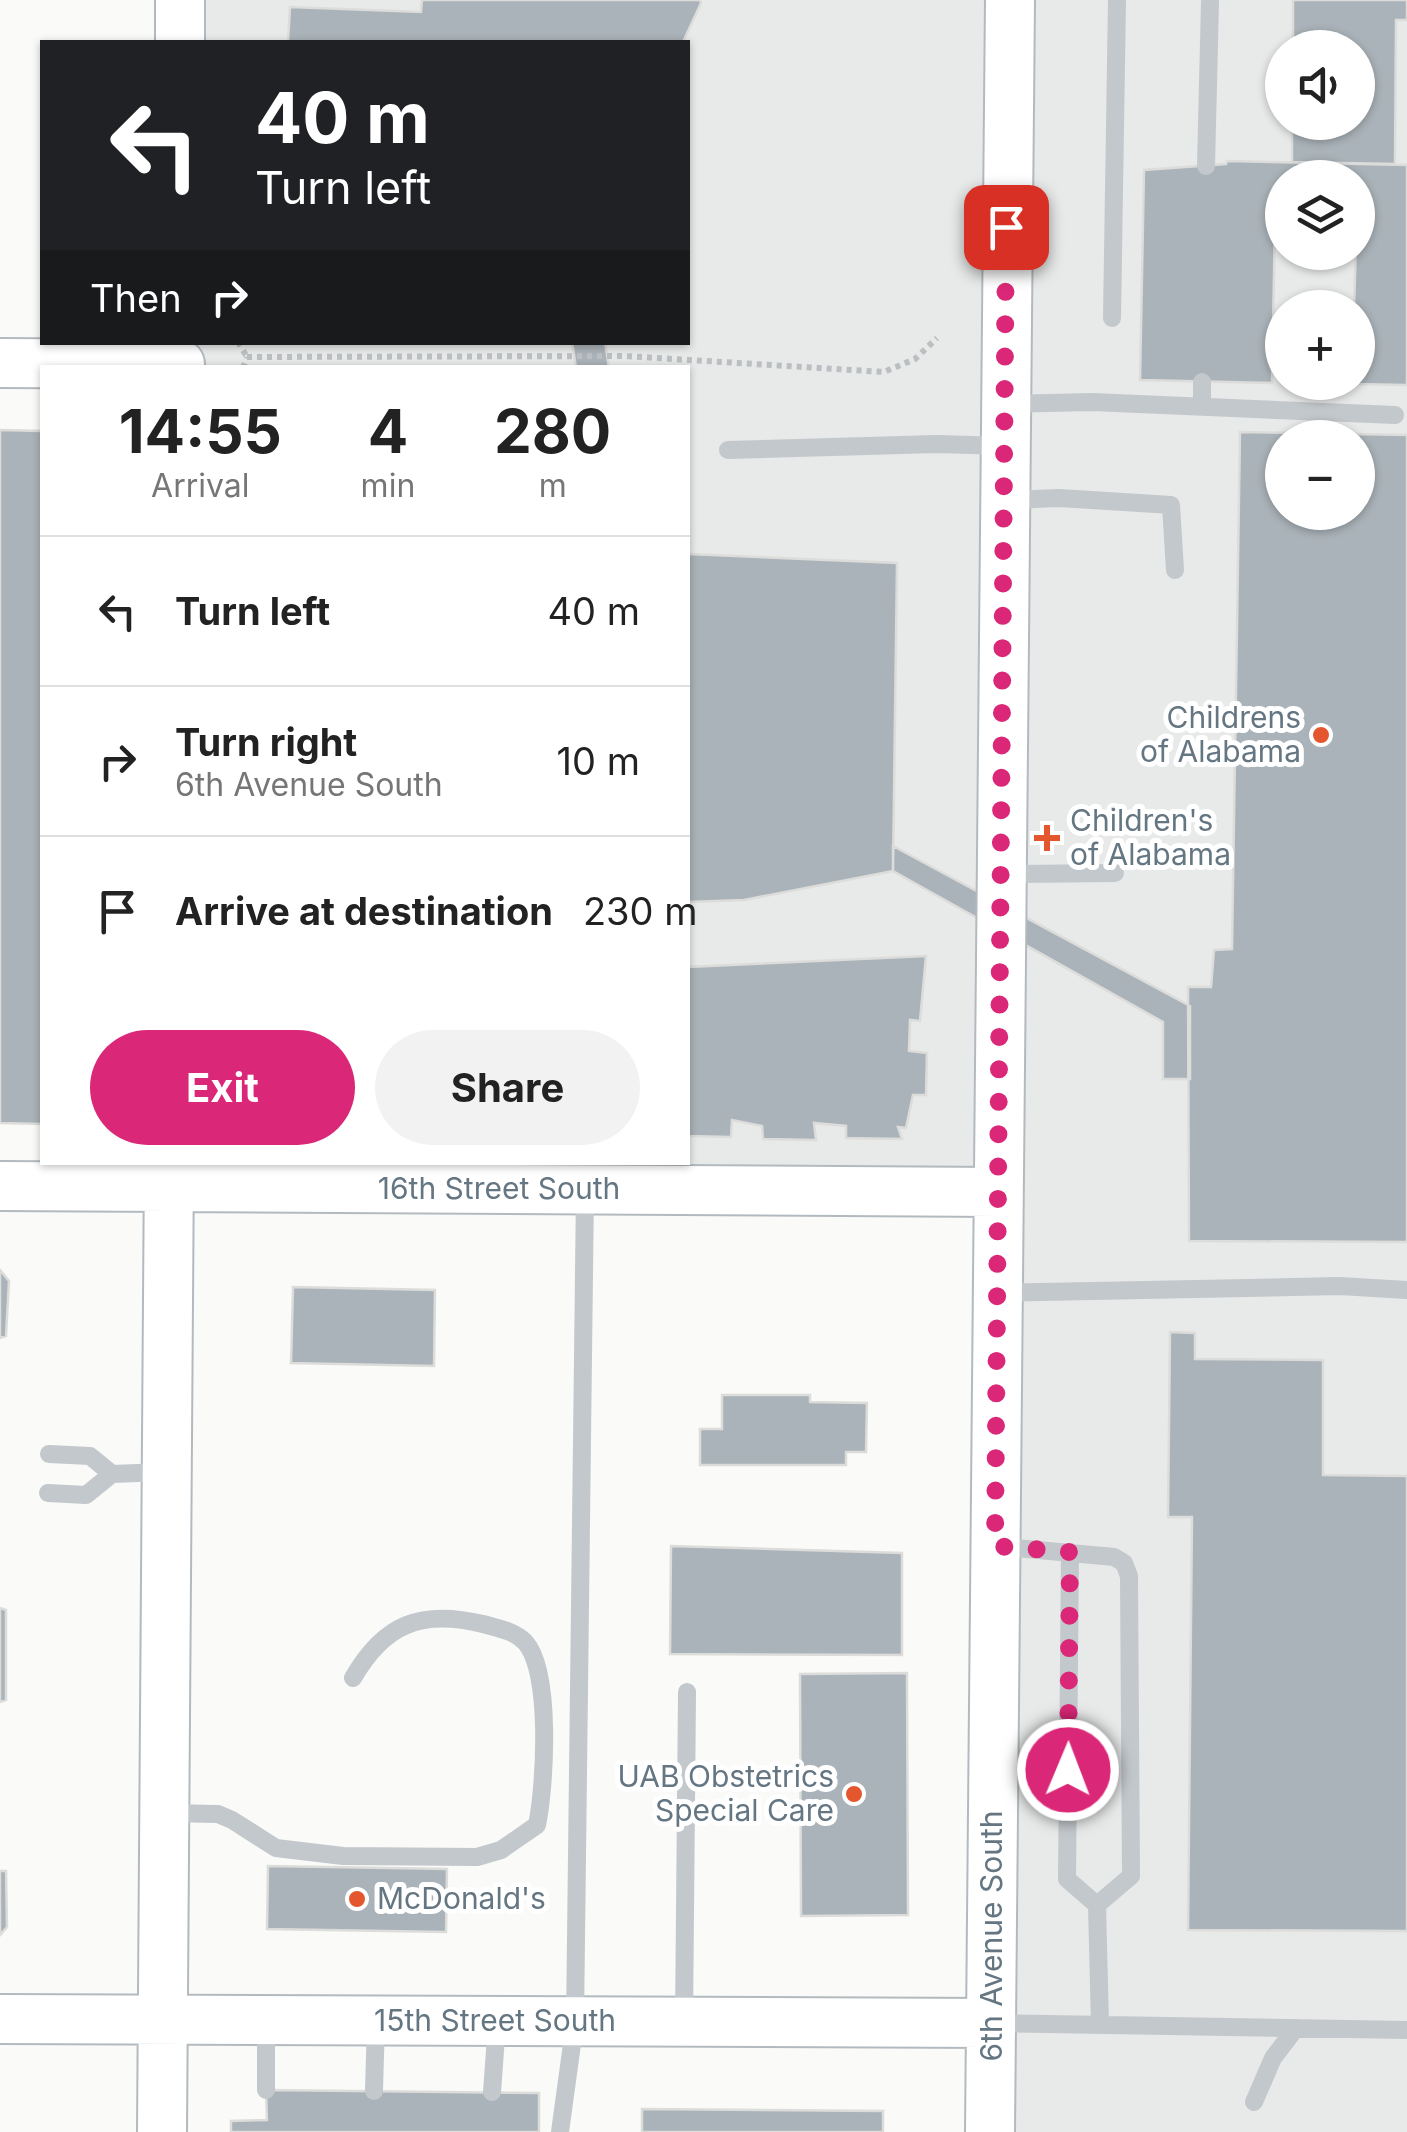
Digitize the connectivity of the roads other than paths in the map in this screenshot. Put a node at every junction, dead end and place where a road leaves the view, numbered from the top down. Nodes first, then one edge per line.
1 (180, 0) edge
2 (1010, 0) edge
3 (1117, 0) edge
4 (1210, 2) edge
5 (180, 40) edge
6 (1206, 166) dead end
7 (1112, 318) dead end
8 (180, 358) edge
9 (0, 363) edge
10 (1202, 382) dead end
11 (1202, 406) junction
12 (1395, 415) dead end
13 (1004, 425) junction
14 (728, 450) dead end
15 (1004, 500) junction
16 (1175, 570) dead end
17 (1115, 873) dead end
18 (1000, 874) junction
19 (169, 1175) edge
20 (0, 1186) edge
21 (585, 1190) junction
22 (998, 1192) junction
23 (1407, 1290) edge
24 (997, 1292) junction
25 (49, 1454) dead end
26 (166, 1472) junction
27 (112, 1474) junction
28 (48, 1493) dead end
29 (995, 1546) junction
30 (1070, 1552) junction
31 (353, 1678) dead end
32 (687, 1692) dead end
33 (164, 1813) junction
34 (1097, 1905) junction
35 (0, 2019) edge
36 (163, 2020) junction
37 (266, 2020) junction
38 (376, 2020) junction
39 (497, 2022) junction
40 (575, 2022) junction
41 (684, 2022) junction
42 (991, 2023) junction
43 (1100, 2025) junction
44 (1296, 2028) junction
45 (1407, 2030) edge
46 (266, 2090) dead end
47 (374, 2091) dead end
48 (492, 2092) dead end
49 (1254, 2102) dead end
50 (162, 2132) edge
51 (560, 2132) edge
52 (990, 2132) edge

1 - 5 street
2 - 13 street, 6th Avenue South
3 - 7 lane
4 - 6 lane
8 - 9 street
10 - 11 lane
11 - 12 lane
11 - 13 lane
13 - 14 lane
13 - 15 street, 6th Avenue South
15 - 16 lane
15 - 18 street, 6th Avenue South
17 - 18 lane
18 - 22 street, 6th Avenue South
19 - 20 street, 16th Street South
19 - 21 street, 16th Street South
19 - 26 street
21 - 22 street, 16th Street South
21 - 40 lane
22 - 24 street, 6th Avenue South
23 - 24 lane
24 - 29 street, 6th Avenue South
25 - 27 lane
26 - 27 lane
26 - 33 street
27 - 28 lane
29 - 30 lane
29 - 42 street, 6th Avenue South
30 - 34 lane
30 - 34 lane
31 - 33 lane
32 - 41 lane
33 - 36 street
34 - 43 lane
35 - 36 street, 15th Street South
36 - 37 street, 15th Street South
36 - 50 street
37 - 38 street, 15th Street South
37 - 46 lane
38 - 39 street, 15th Street South
38 - 47 lane
39 - 40 street, 15th Street South
39 - 48 lane
40 - 41 street, 15th Street South
40 - 51 lane
41 - 42 street, 15th Street South
42 - 43 lane
42 - 52 street, 6th Avenue South
43 - 44 lane
44 - 45 lane
44 - 49 lane

